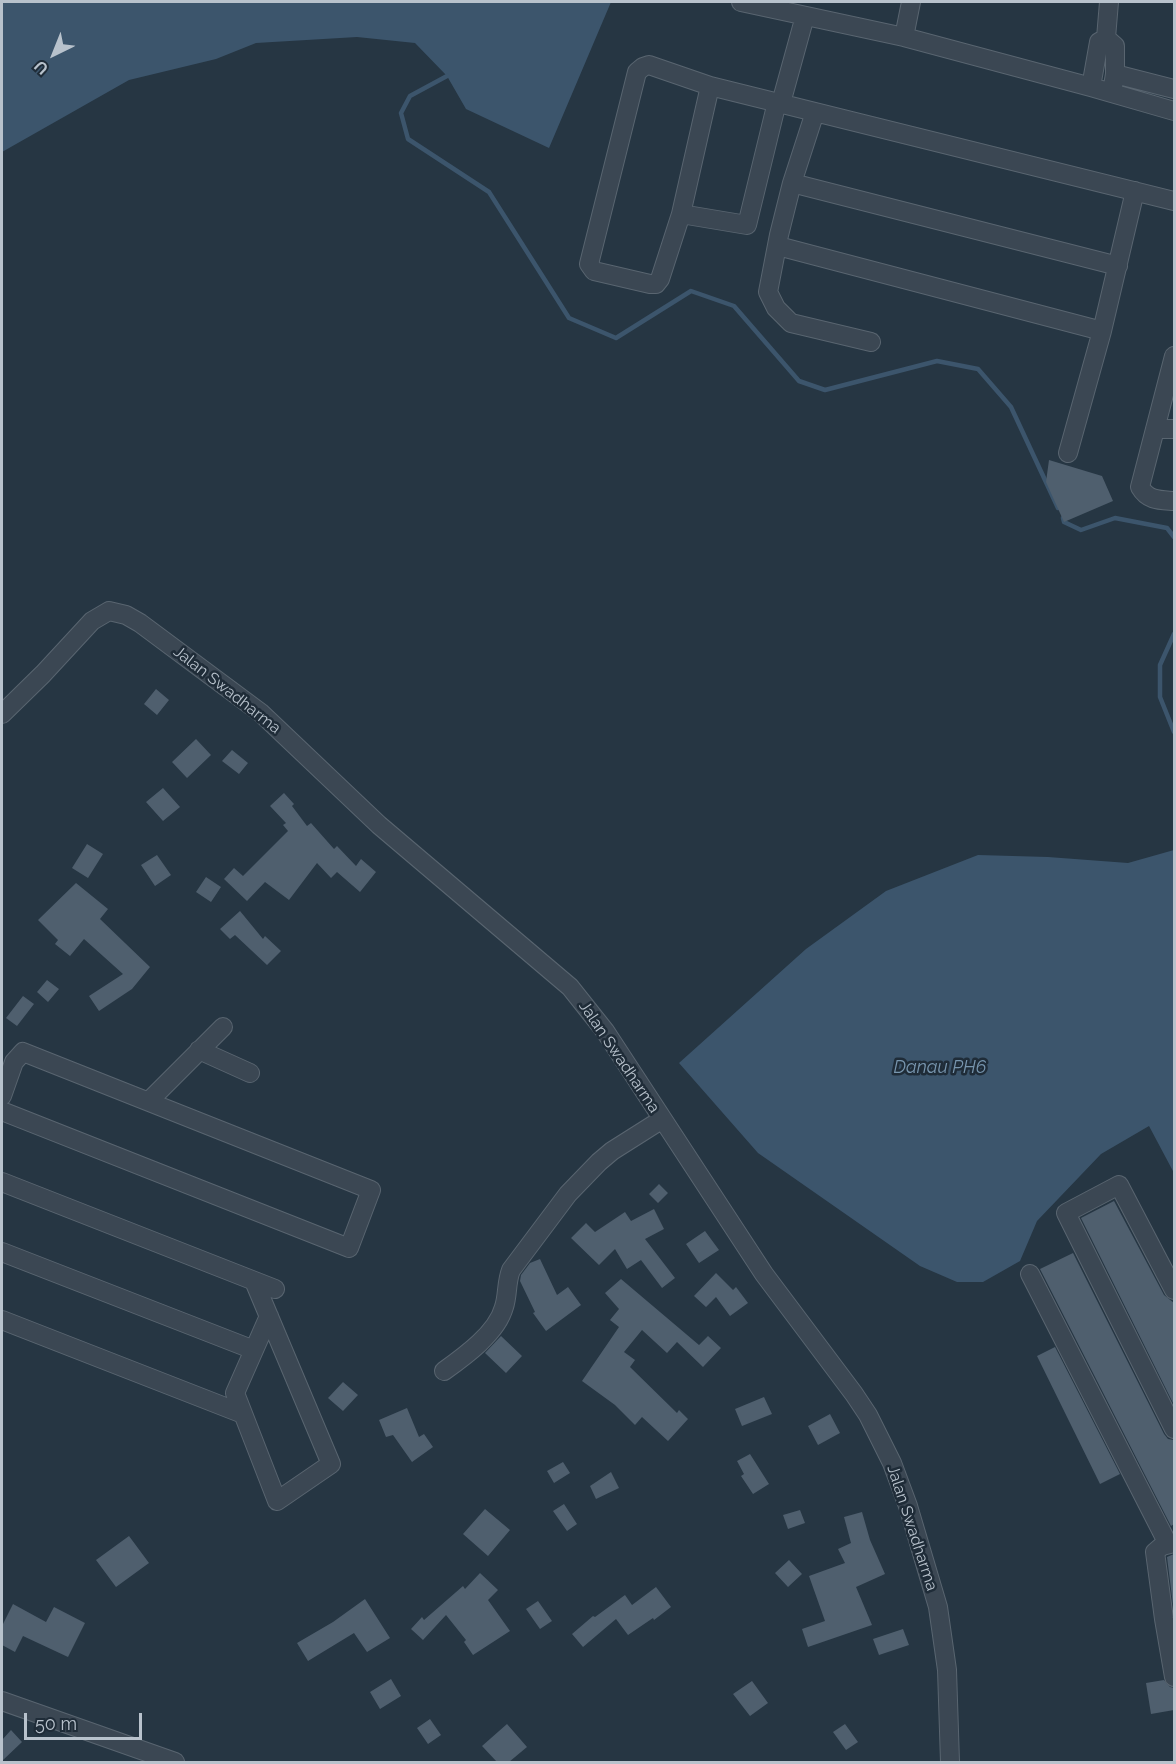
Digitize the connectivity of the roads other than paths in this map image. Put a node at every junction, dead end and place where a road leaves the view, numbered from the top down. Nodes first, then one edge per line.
1 (741, 2) edge
2 (911, 2) edge
3 (1109, 2) edge
4 (805, 16) junction
5 (904, 37) junction
6 (1106, 38) junction
7 (1115, 74) junction
8 (710, 86) junction
9 (1092, 87) junction
10 (1174, 89) edge
11 (1112, 92) junction
12 (779, 102) junction
13 (1174, 111) edge
14 (815, 112) junction
15 (792, 183) junction
16 (1135, 191) junction
17 (1174, 201) edge
18 (681, 214) junction
19 (747, 225) junction
20 (778, 240) junction
21 (1118, 266) junction
22 (1102, 331) junction
23 (871, 342) dead end
24 (1174, 358) edge
25 (1155, 429) junction
26 (1174, 429) edge
27 (1068, 453) dead end
28 (1174, 501) edge
29 (2, 714) edge
30 (223, 1027) dead end
31 (199, 1050) junction
32 (8, 1058) edge
33 (250, 1072) dead end
34 (2, 1096) edge
35 (149, 1101) junction
36 (2, 1111) edge
37 (661, 1120) junction
38 (2, 1182) edge
39 (2, 1252) edge
40 (1030, 1274) dead end
41 (254, 1281) junction
42 (275, 1289) dead end
43 (1174, 1289) edge
44 (269, 1316) junction
45 (2, 1320) edge
46 (254, 1350) junction
47 (444, 1371) dead end
48 (243, 1414) junction
49 (1174, 1429) edge
50 (1171, 1543) edge
51 (1169, 1618) edge
52 (1174, 1677) edge
53 (2, 1702) edge
54 (174, 1762) edge
55 (950, 1762) edge

1 - 4 street
2 - 5 street
3 - 6 street
4 - 5 street
4 - 12 street
5 - 9 street
6 - 7 street
6 - 9 street
7 - 10 street
7 - 11 street
8 - 12 street
8 - 18 street
8 - 18 street
9 - 11 street
11 - 13 street
12 - 14 street
12 - 19 street
14 - 15 street
14 - 16 street
15 - 20 street
15 - 21 street
16 - 17 street
16 - 21 street
18 - 19 street
19 - 20 street
20 - 22 street
20 - 23 street
21 - 22 street
22 - 27 street
24 - 25 street
25 - 26 street
25 - 28 street
29 - 37 street, Jalan Swadharma
30 - 31 street
31 - 33 street
31 - 35 street
32 - 34 street
32 - 35 street
35 - 36 street
37 - 47 street
37 - 55 street, Jalan Swadharma
38 - 41 street
39 - 46 street
40 - 50 street
41 - 42 street
41 - 44 street
43 - 49 street
44 - 46 street
44 - 48 street
45 - 48 street
46 - 48 street
50 - 51 street
51 - 52 street
53 - 54 street

